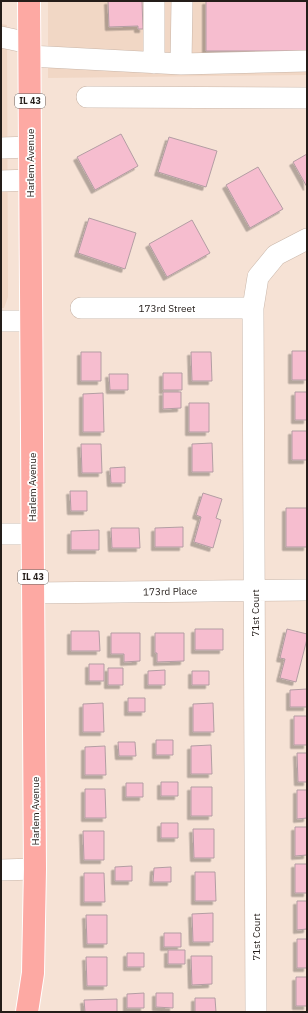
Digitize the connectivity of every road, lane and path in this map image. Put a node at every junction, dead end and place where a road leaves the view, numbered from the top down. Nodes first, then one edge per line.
1 (29, 1) edge
2 (154, 1) edge
3 (182, 1) edge
4 (1, 37) edge
5 (29, 50) junction
6 (307, 61) edge
7 (154, 63) junction
8 (182, 64) junction
9 (87, 97) dead end
10 (307, 98) edge
11 (30, 147) junction
12 (1, 148) edge
13 (30, 180) junction
14 (1, 181) edge
15 (307, 239) edge
16 (81, 308) dead end
17 (253, 308) junction
18 (1, 321) edge
19 (31, 321) junction
20 (1, 534) edge
21 (33, 534) junction
22 (307, 590) edge
23 (254, 591) junction
24 (33, 592) junction
25 (35, 869) junction
26 (1, 870) edge
27 (33, 973) junction
28 (27, 1012) edge
29 (38, 1012) edge
30 (256, 1012) edge

1 - 5 main road, Harlem Avenue / IL 43
2 - 7 street
3 - 8 street
4 - 5 street
5 - 7 street
5 - 11 main road, Harlem Avenue / IL 43
6 - 8 street
7 - 8 street
9 - 10 street
11 - 12 street
11 - 13 main road, Harlem Avenue / IL 43
13 - 14 street
13 - 19 main road, Harlem Avenue / IL 43
15 - 17 street, 71st Court
16 - 17 street, 173rd Street
17 - 23 street, 71st Court
18 - 19 street
19 - 21 main road, Harlem Avenue / IL 43
20 - 21 street
21 - 24 main road, Harlem Avenue / IL 43
22 - 23 street, 173rd Place
23 - 24 street, 173rd Place
23 - 30 street, 71st Court
24 - 25 main road, Harlem Avenue / IL 43
25 - 26 street
25 - 27 main road, Harlem Avenue / IL 43
27 - 28 main road, Harlem Avenue / IL 43
27 - 29 main road, Harlem Avenue / IL 43

